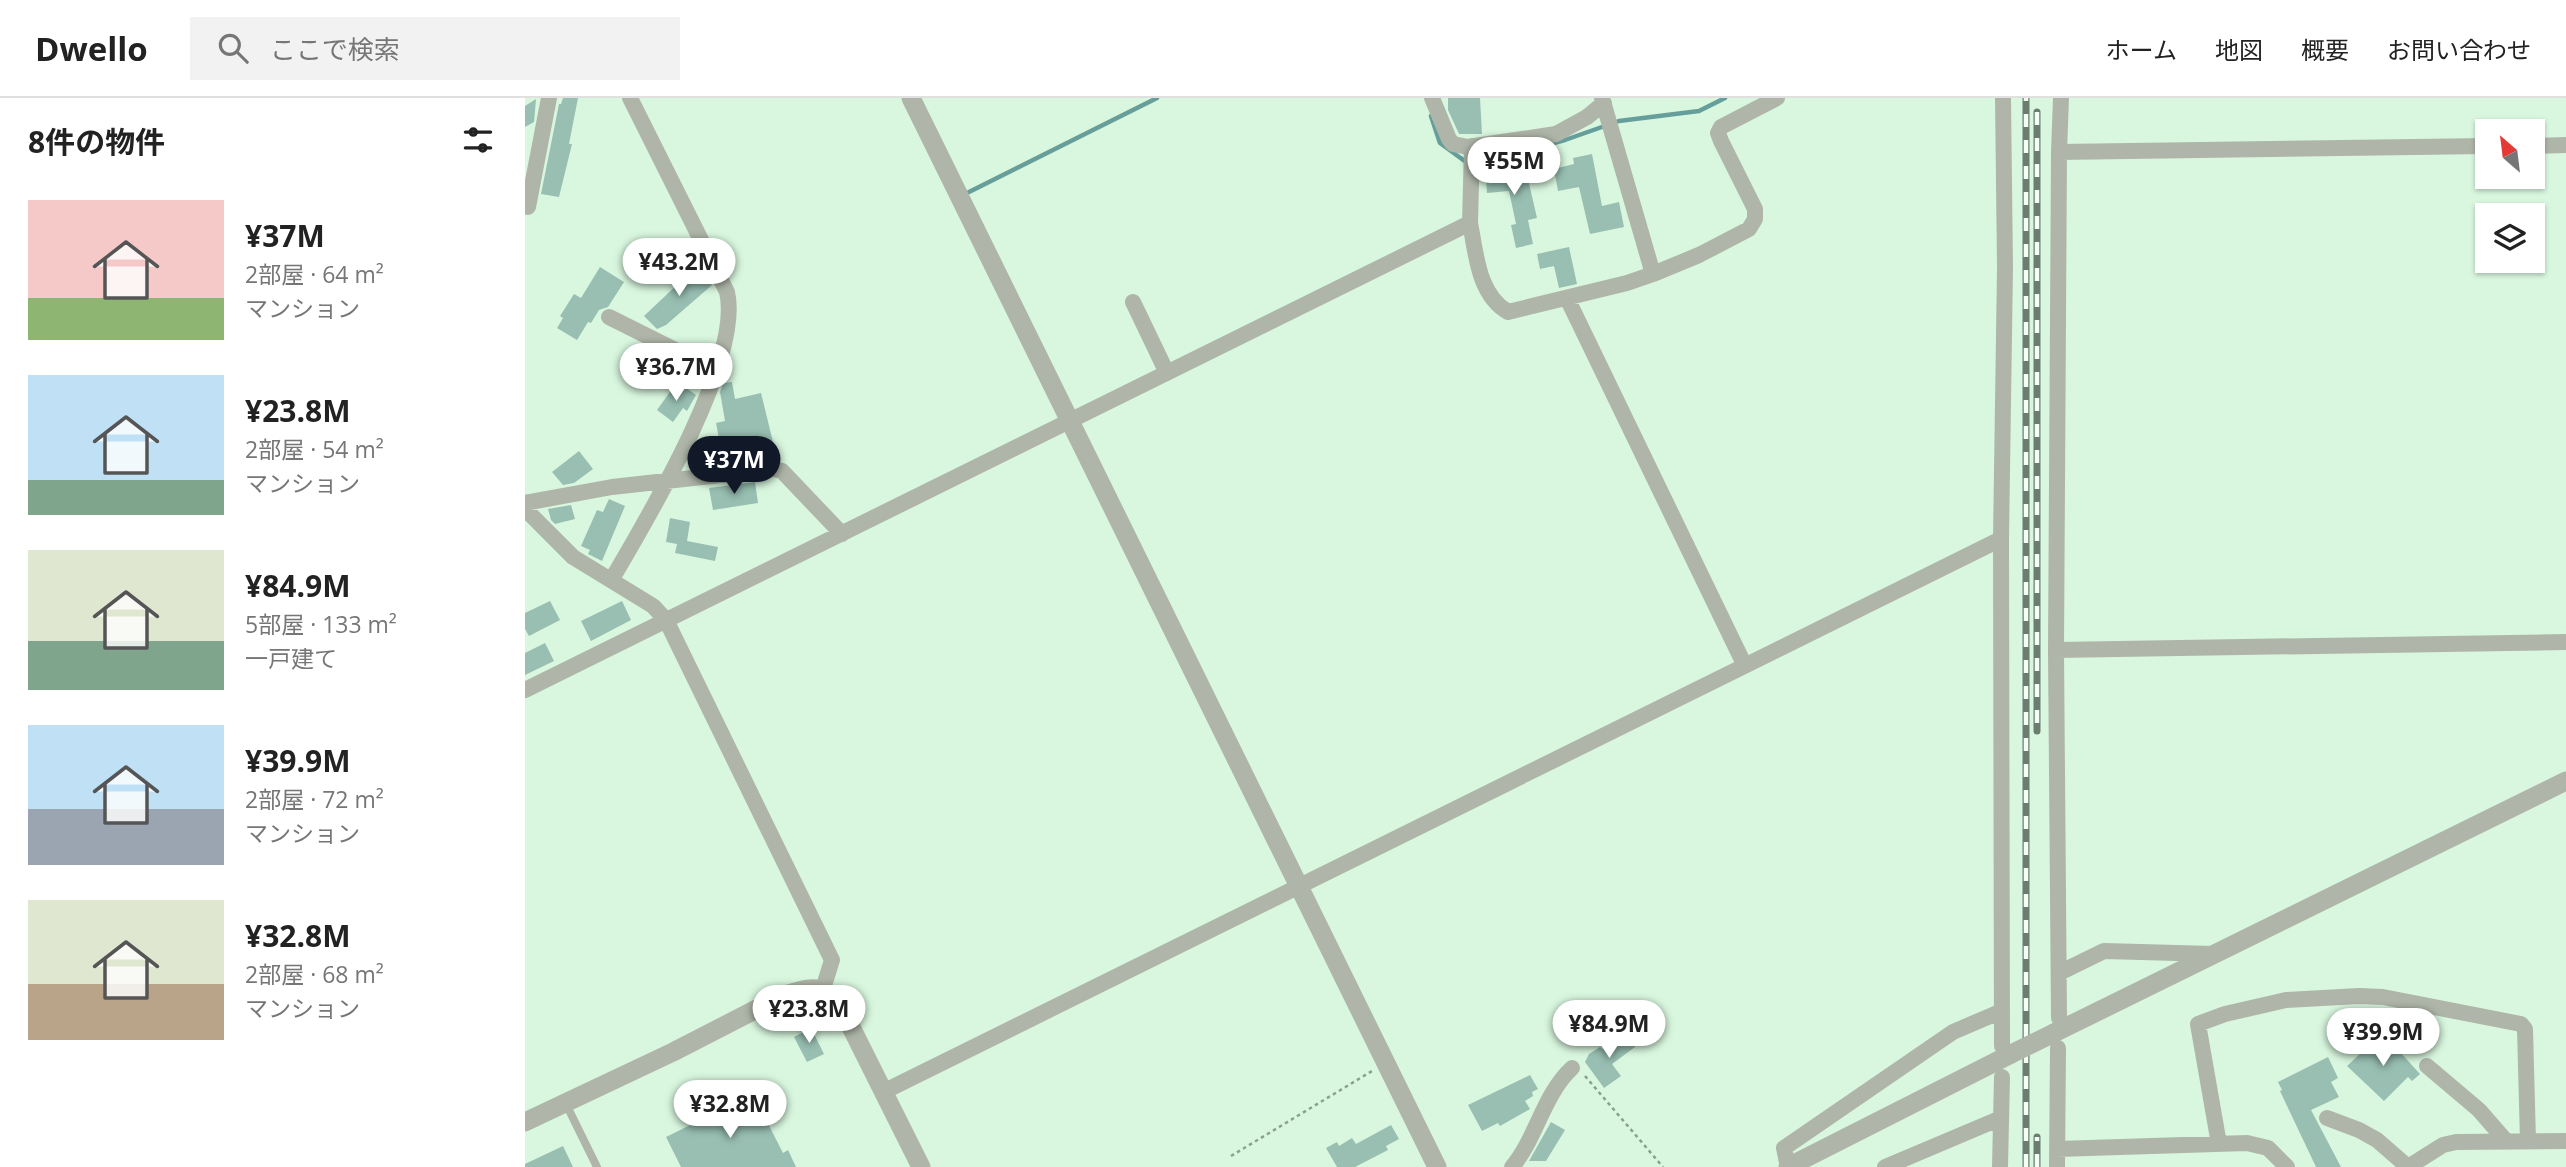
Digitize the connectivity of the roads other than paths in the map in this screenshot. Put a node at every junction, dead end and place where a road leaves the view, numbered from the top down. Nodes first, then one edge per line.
1 (549, 98) edge
2 (630, 98) edge
3 (911, 98) edge
4 (1432, 98) edge
5 (1777, 98) edge
6 (2003, 98) edge
7 (2061, 98) edge
8 (1606, 112) edge
9 (2566, 145) edge
10 (1472, 146) junction
11 (2475, 146) edge
12 (2545, 146) edge
13 (2059, 152) junction
14 (528, 207) dead end
15 (1470, 223) junction
16 (1653, 274) junction
17 (1567, 298) junction
18 (1133, 302) dead end
19 (609, 317) dead end
20 (715, 370) junction
21 (1167, 373) junction
22 (1070, 422) junction
23 (668, 482) junction
24 (525, 503) edge
25 (525, 509) edge
26 (842, 534) junction
27 (2001, 539) junction
28 (612, 579) junction
29 (666, 620) junction
30 (2566, 642) edge
31 (2056, 650) junction
32 (1744, 664) junction
33 (525, 690) edge
34 (2566, 781) edge
35 (1300, 886) junction
36 (2214, 954) junction
37 (2059, 973) junction
38 (823, 989) junction
39 (2002, 1011) junction
40 (2057, 1033) junction
41 (2006, 1050) junction
42 (2427, 1066) dead end
43 (1572, 1068) road end
44 (2003, 1077) dead end
45 (883, 1092) junction
46 (566, 1104) junction
47 (2001, 1118) junction
48 (2327, 1118) dead end
49 (525, 1122) edge
50 (2506, 1141) junction
51 (2528, 1141) junction
52 (2566, 1141) edge
53 (2219, 1144) junction
54 (2057, 1149) junction
55 (597, 1167) edge
56 (921, 1167) edge
57 (1437, 1167) edge
58 (1512, 1167) edge
59 (1788, 1167) edge
60 (1885, 1167) edge
61 (2000, 1167) edge
62 (2057, 1167) edge
63 (2287, 1167) edge
64 (2408, 1167) edge

1 - 14 street
2 - 20 street
3 - 22 street
4 - 10 street
5 - 16 street
6 - 27 street
7 - 13 street
8 - 10 street
8 - 16 street
9 - 12 street
10 - 15 street
11 - 13 street
13 - 31 street
15 - 17 street
15 - 21 street
16 - 17 street
17 - 32 street
18 - 21 street
19 - 20 street
20 - 23 street
21 - 22 street
22 - 26 street
22 - 35 street
23 - 24 street
23 - 26 street
23 - 28 street
25 - 28 street
26 - 29 street
27 - 32 street
27 - 39 street
28 - 29 street
29 - 33 street
29 - 38 street
30 - 31 street
31 - 37 street
32 - 35 street
34 - 36 street
35 - 45 street
35 - 57 street
36 - 37 street
36 - 40 street
37 - 40 street
38 - 45 street
38 - 46 street
39 - 41 street
39 - 59 street
40 - 41 street, bridge
40 - 54 street
41 - 59 street
42 - 50 street
43 - 58 street
44 - 47 street
45 - 56 street
46 - 49 street
46 - 55 lane
47 - 60 street
47 - 61 street
48 - 64 street
50 - 51 street
50 - 64 street
51 - 52 street
51 - 53 street
53 - 54 street
53 - 63 street
54 - 62 street

